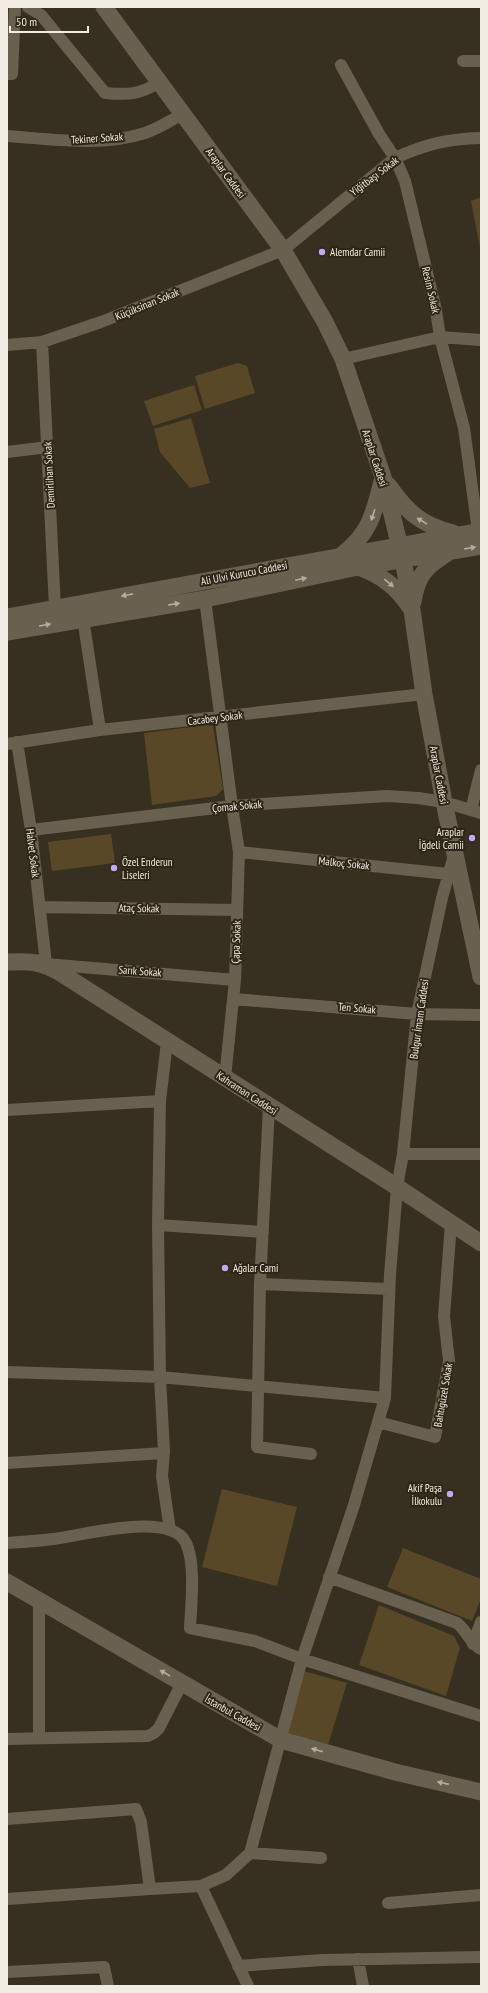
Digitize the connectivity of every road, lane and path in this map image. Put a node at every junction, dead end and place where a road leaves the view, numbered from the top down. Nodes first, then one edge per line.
1 (15, 7) edge
2 (28, 7) edge
3 (104, 7) edge
4 (463, 61) dead end
5 (481, 61) edge
6 (341, 65) dead end
7 (7, 74) edge
8 (160, 82) junction
9 (183, 114) junction
10 (7, 136) edge
11 (481, 138) edge
12 (395, 158) junction
13 (283, 250) junction
14 (440, 337) junction
15 (481, 340) edge
16 (42, 342) junction
17 (7, 345) edge
18 (343, 359) junction
19 (48, 447) junction
20 (7, 452) edge
21 (383, 477) junction
22 (458, 535) junction
23 (480, 536) edge
24 (401, 552) junction
25 (450, 552) junction
26 (342, 555) junction
27 (358, 567) junction
28 (206, 599) junction
29 (55, 608) junction
30 (412, 610) junction
31 (7, 617) edge
32 (83, 618) junction
33 (7, 632) edge
34 (424, 694) junction
35 (221, 717) junction
36 (100, 730) junction
37 (12, 743) edge
38 (481, 770) edge
39 (444, 802) junction
40 (232, 806) junction
41 (476, 811) edge
42 (31, 830) junction
43 (239, 852) junction
44 (455, 853) junction
45 (448, 874) junction
46 (40, 907) junction
47 (237, 910) junction
48 (7, 962) edge
49 (46, 964) junction
50 (481, 977) edge
51 (235, 980) junction
52 (233, 999) junction
53 (417, 1014) junction
54 (481, 1015) edge
55 (167, 1042) junction
56 (225, 1078) junction
57 (160, 1101) junction
58 (268, 1107) junction
59 (7, 1110) edge
60 (403, 1154) junction
61 (481, 1154) edge
62 (397, 1187) junction
63 (451, 1223) junction
64 (158, 1225) junction
65 (263, 1232) junction
66 (481, 1243) edge
67 (260, 1284) junction
68 (389, 1289) junction
69 (7, 1372) edge
70 (160, 1377) junction
71 (259, 1386) junction
72 (385, 1398) junction
73 (378, 1422) junction
74 (164, 1453) junction
75 (311, 1454) dead end
76 (7, 1463) edge
77 (170, 1530) junction
78 (7, 1543) edge
79 (330, 1577) junction
80 (7, 1582) edge
81 (39, 1602) junction
82 (481, 1622) edge
83 (477, 1647) edge
84 (302, 1659) junction
85 (182, 1683) junction
86 (481, 1716) edge
87 (39, 1738) junction
88 (7, 1739) edge
89 (281, 1740) junction
90 (481, 1792) edge
91 (7, 1819) edge
92 (250, 1853) junction
93 (321, 1858) dead end
94 (200, 1886) junction
95 (150, 1889) junction
96 (481, 1895) edge
97 (7, 1899) edge
98 (388, 1903) dead end
99 (481, 1957) edge
100 (358, 1959) junction
101 (238, 1966) junction
102 (7, 1972) edge
103 (108, 1986) edge
104 (248, 1986) edge
105 (363, 1986) edge

1 - 7 street
2 - 8 street
3 - 8 street, Araplar Caddesi
4 - 5 street
6 - 12 street, Resim Sokak
8 - 9 street, Araplar Caddesi
9 - 10 street, Tekiner Sokak
9 - 13 street, Araplar Caddesi
11 - 12 street, Yiğitbaşı Sokak
12 - 13 street, Yiğitbaşı Sokak
12 - 14 street, Resim Sokak
13 - 16 street, Küçüksinan Sokak
13 - 18 street, Araplar Caddesi
14 - 15 street
14 - 18 street
14 - 23 street, Resim Sokak
16 - 17 street, Küçüksinan Sokak
16 - 19 street, Demirlihan Sokak
18 - 21 street, Araplar Caddesi
19 - 20 street
19 - 29 street, Demirlihan Sokak
22 -> 21 street
21 - 24 street, Araplar Caddesi
21 -> 26 street
22 - 23 street, Ali Ulvi Kurucu Caddesi
22 - 24 street, Ali Ulvi Kurucu Caddesi
25 -> 23 street, Ali Ulvi Kurucu Caddesi
24 - 25 street, Ali Ulvi Kurucu Caddesi
24 - 26 street, Ali Ulvi Kurucu Caddesi
24 - 27 street, Ali Ulvi Kurucu Caddesi
24 - 30 street, Araplar Caddesi
25 - 30 street
26 -> 29 street, Ali Ulvi Kurucu Caddesi
28 -> 27 street, Ali Ulvi Kurucu Caddesi
27 -> 30 street
32 -> 28 street, Ali Ulvi Kurucu Caddesi
28 - 35 street, Çapa Sokak
29 - 31 street, Ali Ulvi Kurucu Caddesi
30 - 34 street, Araplar Caddesi
33 -> 32 street, Ali Ulvi Kurucu Caddesi
32 - 36 street
34 - 35 street, Cacabey Sokak
34 - 39 street, Araplar Caddesi
35 - 36 street, Cacabey Sokak
35 - 40 street, Çapa Sokak
36 - 37 street, Cacabey Sokak
37 - 42 street, Halvet Sokak
38 - 41 street
39 - 40 street, Çomak Sokak
39 - 41 street, Çomak Sokak
39 - 44 street, Araplar Caddesi
40 - 42 street, Çomak Sokak
40 - 43 street, Çapa Sokak
42 - 46 street, Halvet Sokak
43 - 45 street, Malkoç Sokak
43 - 47 street, Çapa Sokak
44 - 45 street, Bulgur İmam Caddesi
44 - 50 street, Araplar Caddesi
45 - 53 street, Bulgur İmam Caddesi
46 - 47 street, Ataç Sokak
46 - 49 street, Halvet Sokak
47 - 51 street, Çapa Sokak
48 - 49 street, Kahraman Caddesi
49 - 51 street, Sarık Sokak
49 - 55 street, Kahraman Caddesi
51 - 52 street, Çapa Sokak
52 - 53 street, Ten Sokak
52 - 56 street, Çapa Sokak
53 - 54 street, Ten Sokak
53 - 60 street, Bulgur İmam Caddesi
55 - 56 street, Kahraman Caddesi
55 - 57 street
56 - 58 street, Kahraman Caddesi
57 - 59 street
57 - 64 street
58 - 62 street, Kahraman Caddesi
58 - 65 street
60 - 61 street
60 - 62 street, Bulgur İmam Caddesi
62 - 63 street, Kahraman Caddesi
62 - 68 street, Bulgur İmam Caddesi
63 - 66 street, Kahraman Caddesi
63 - 73 street, Bahtıgüzel Sokak
64 - 65 street
64 - 70 street
65 - 67 street
67 - 68 street
67 - 71 street
68 - 72 street, Bulgur İmam Caddesi
69 - 70 street
70 - 71 street
70 - 74 street
71 - 72 street
71 - 75 street
72 - 73 street, Bulgur İmam Caddesi
73 - 79 street, Bulgur İmam Caddesi
74 - 76 street
74 - 77 street
77 - 78 street
77 - 84 street
79 - 83 street
79 - 84 street, Bulgur İmam Caddesi
80 - 81 street, İstanbul Caddesi
85 -> 81 street, İstanbul Caddesi
81 - 87 street
82 - 83 street
84 - 86 street
84 - 89 street, Bulgur İmam Caddesi
85 - 87 street
85 - 89 street, İstanbul Caddesi
87 - 88 street
90 -> 89 street, İstanbul Caddesi
89 - 92 street, Bulgur İmam Caddesi
91 - 95 street
92 - 93 street
92 - 94 street
94 - 95 street
94 - 101 street
95 - 97 street
96 - 98 street
99 - 100 street
100 - 101 street
100 - 105 street
101 - 104 street
102 - 103 street

